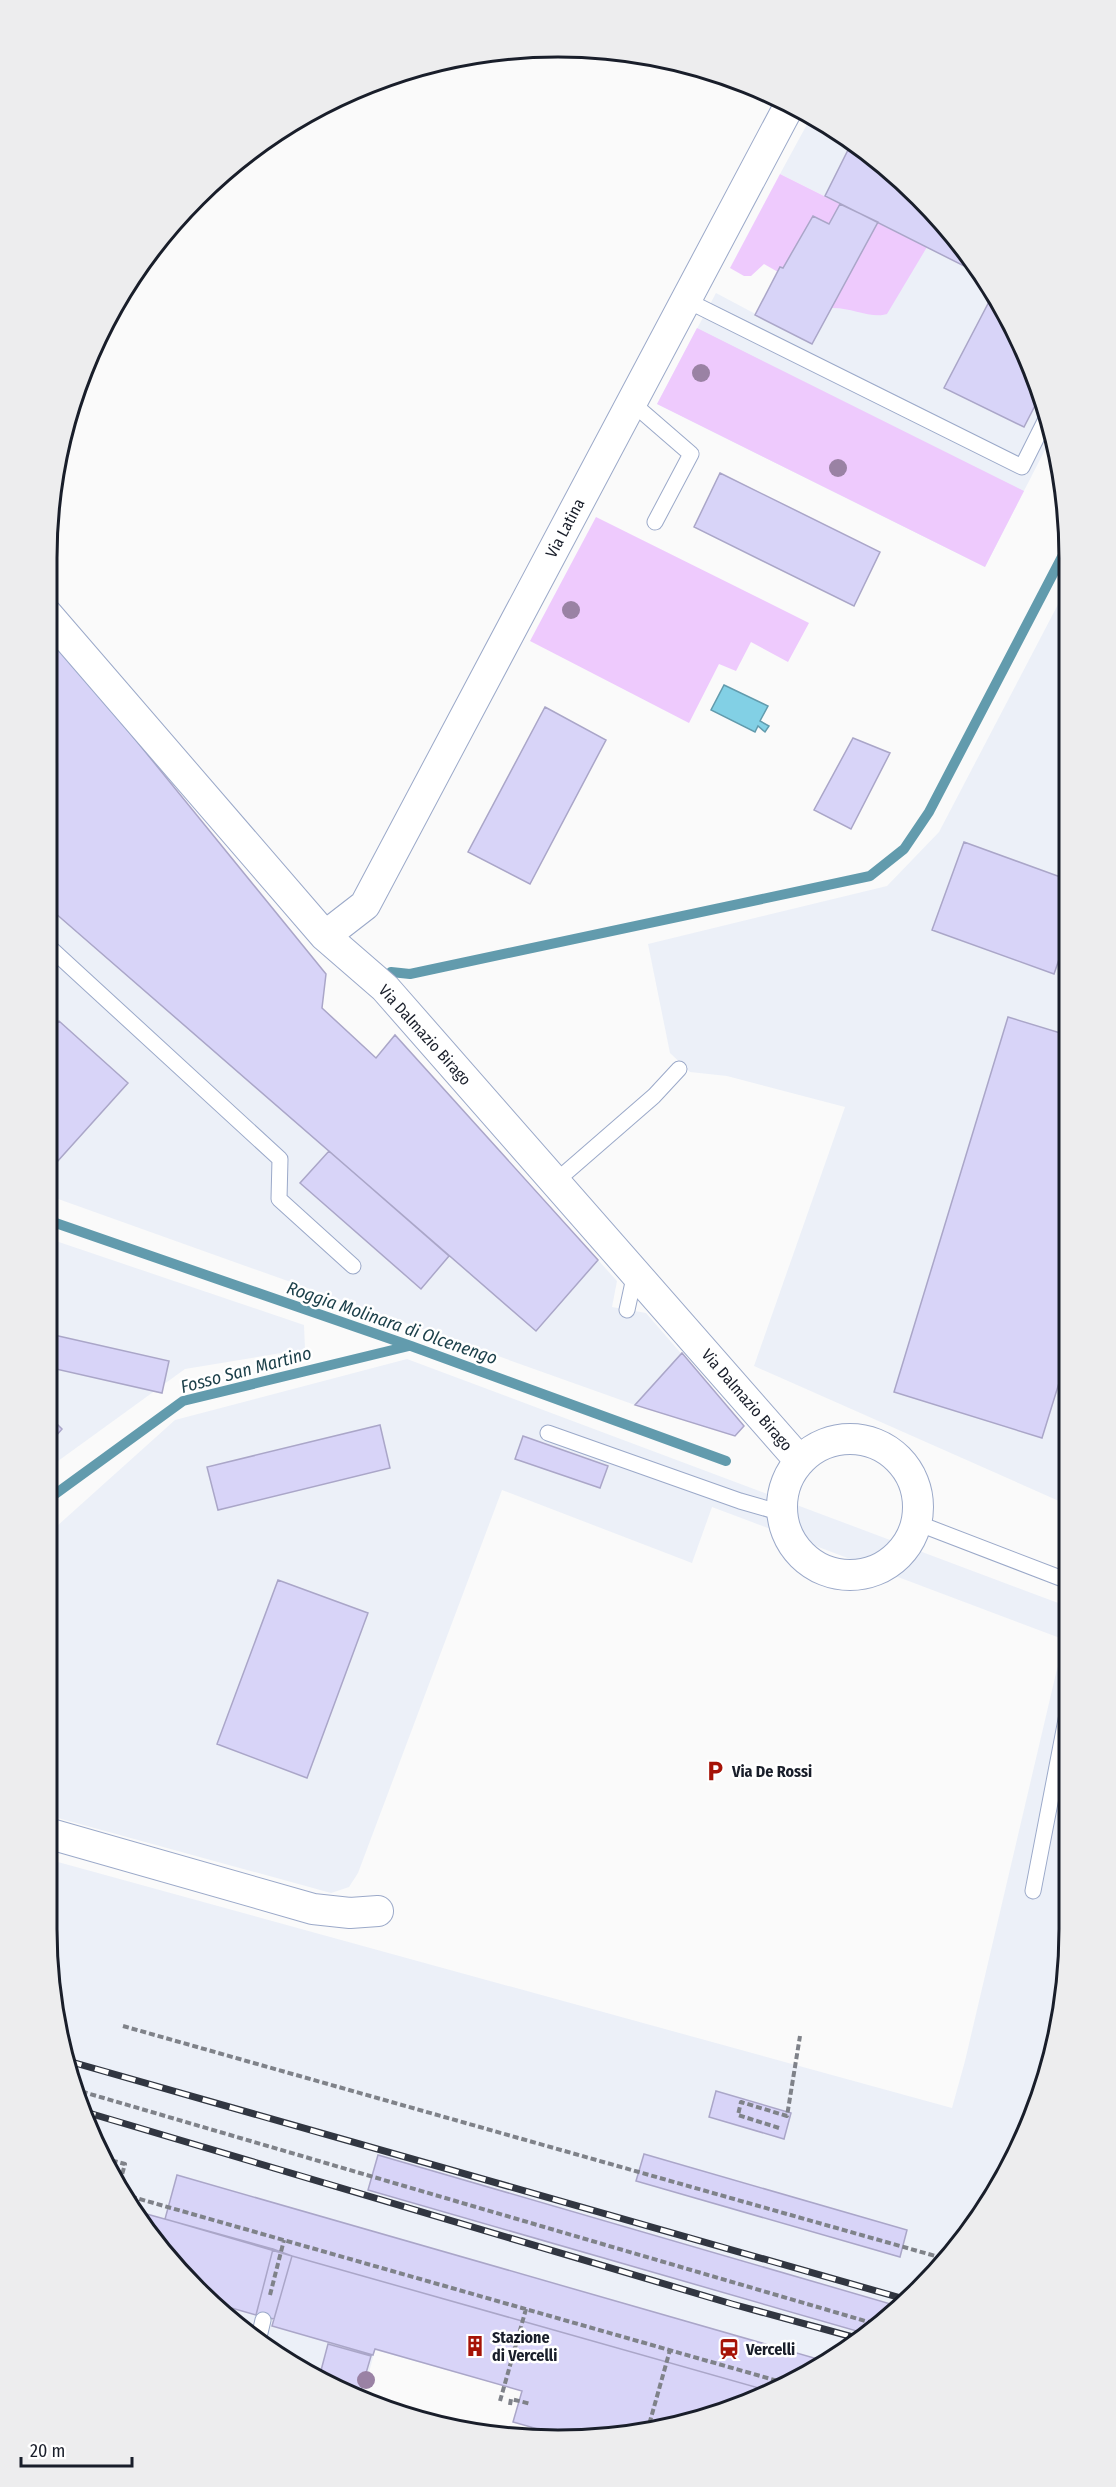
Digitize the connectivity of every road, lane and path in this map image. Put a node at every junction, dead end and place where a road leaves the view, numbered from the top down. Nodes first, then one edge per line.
1 (786, 112) edge
2 (686, 300) junction
3 (632, 402) junction
4 (1042, 427) edge
5 (655, 522) dead end
6 (57, 627) edge
7 (325, 936) junction
8 (57, 955) edge
9 (679, 1069) dead end
10 (555, 1182) junction
11 (353, 1266) dead end
12 (635, 1273) junction
13 (627, 1310) dead end
14 (548, 1433) dead end
15 (800, 1461) junction
16 (782, 1513) junction
17 (916, 1523) junction
18 (1059, 1578) edge
19 (1059, 1756) edge
20 (57, 1836) edge
21 (1033, 1891) dead end
22 (378, 1911) dead end
23 (123, 2026) dead end
24 (800, 2036) dead end
25 (85, 2092) edge
26 (779, 2128) dead end
27 (114, 2161) edge
28 (122, 2176) edge
29 (135, 2198) edge
30 (284, 2240) junction
31 (937, 2256) edge
32 (526, 2309) junction
33 (263, 2320) joint
34 (868, 2322) edge
35 (260, 2331) edge
36 (670, 2350) junction
37 (775, 2380) edge
38 (500, 2401) dead end
39 (531, 2404) dead end
40 (510, 2405) dead end
41 (650, 2421) edge

1 - 2 street, Via Latina
2 - 3 street, Via Latina
2 - 4 lane
3 - 5 lane
3 - 7 street, Via Latina
6 - 7 street, Via Dalmazio Birago
7 - 10 street, Via Dalmazio Birago
8 - 11 lane
9 - 10 lane
10 - 12 street, Via Dalmazio Birago
12 - 13 lane
12 - 15 street, Via Dalmazio Birago
14 - 16 lane
15 - 16 street
15 - 17 street
16 - 17 street
17 - 18 lane
19 - 21 lane
20 - 22 street
23 - 31 path
24 - 26 path
25 - 34 path
27 - 28 path
29 - 30 path
30 - 32 path
30 - 33 path
32 - 36 path
32 - 38 path
33 - 35 lane
36 - 37 path
36 - 41 path
39 - 40 path

